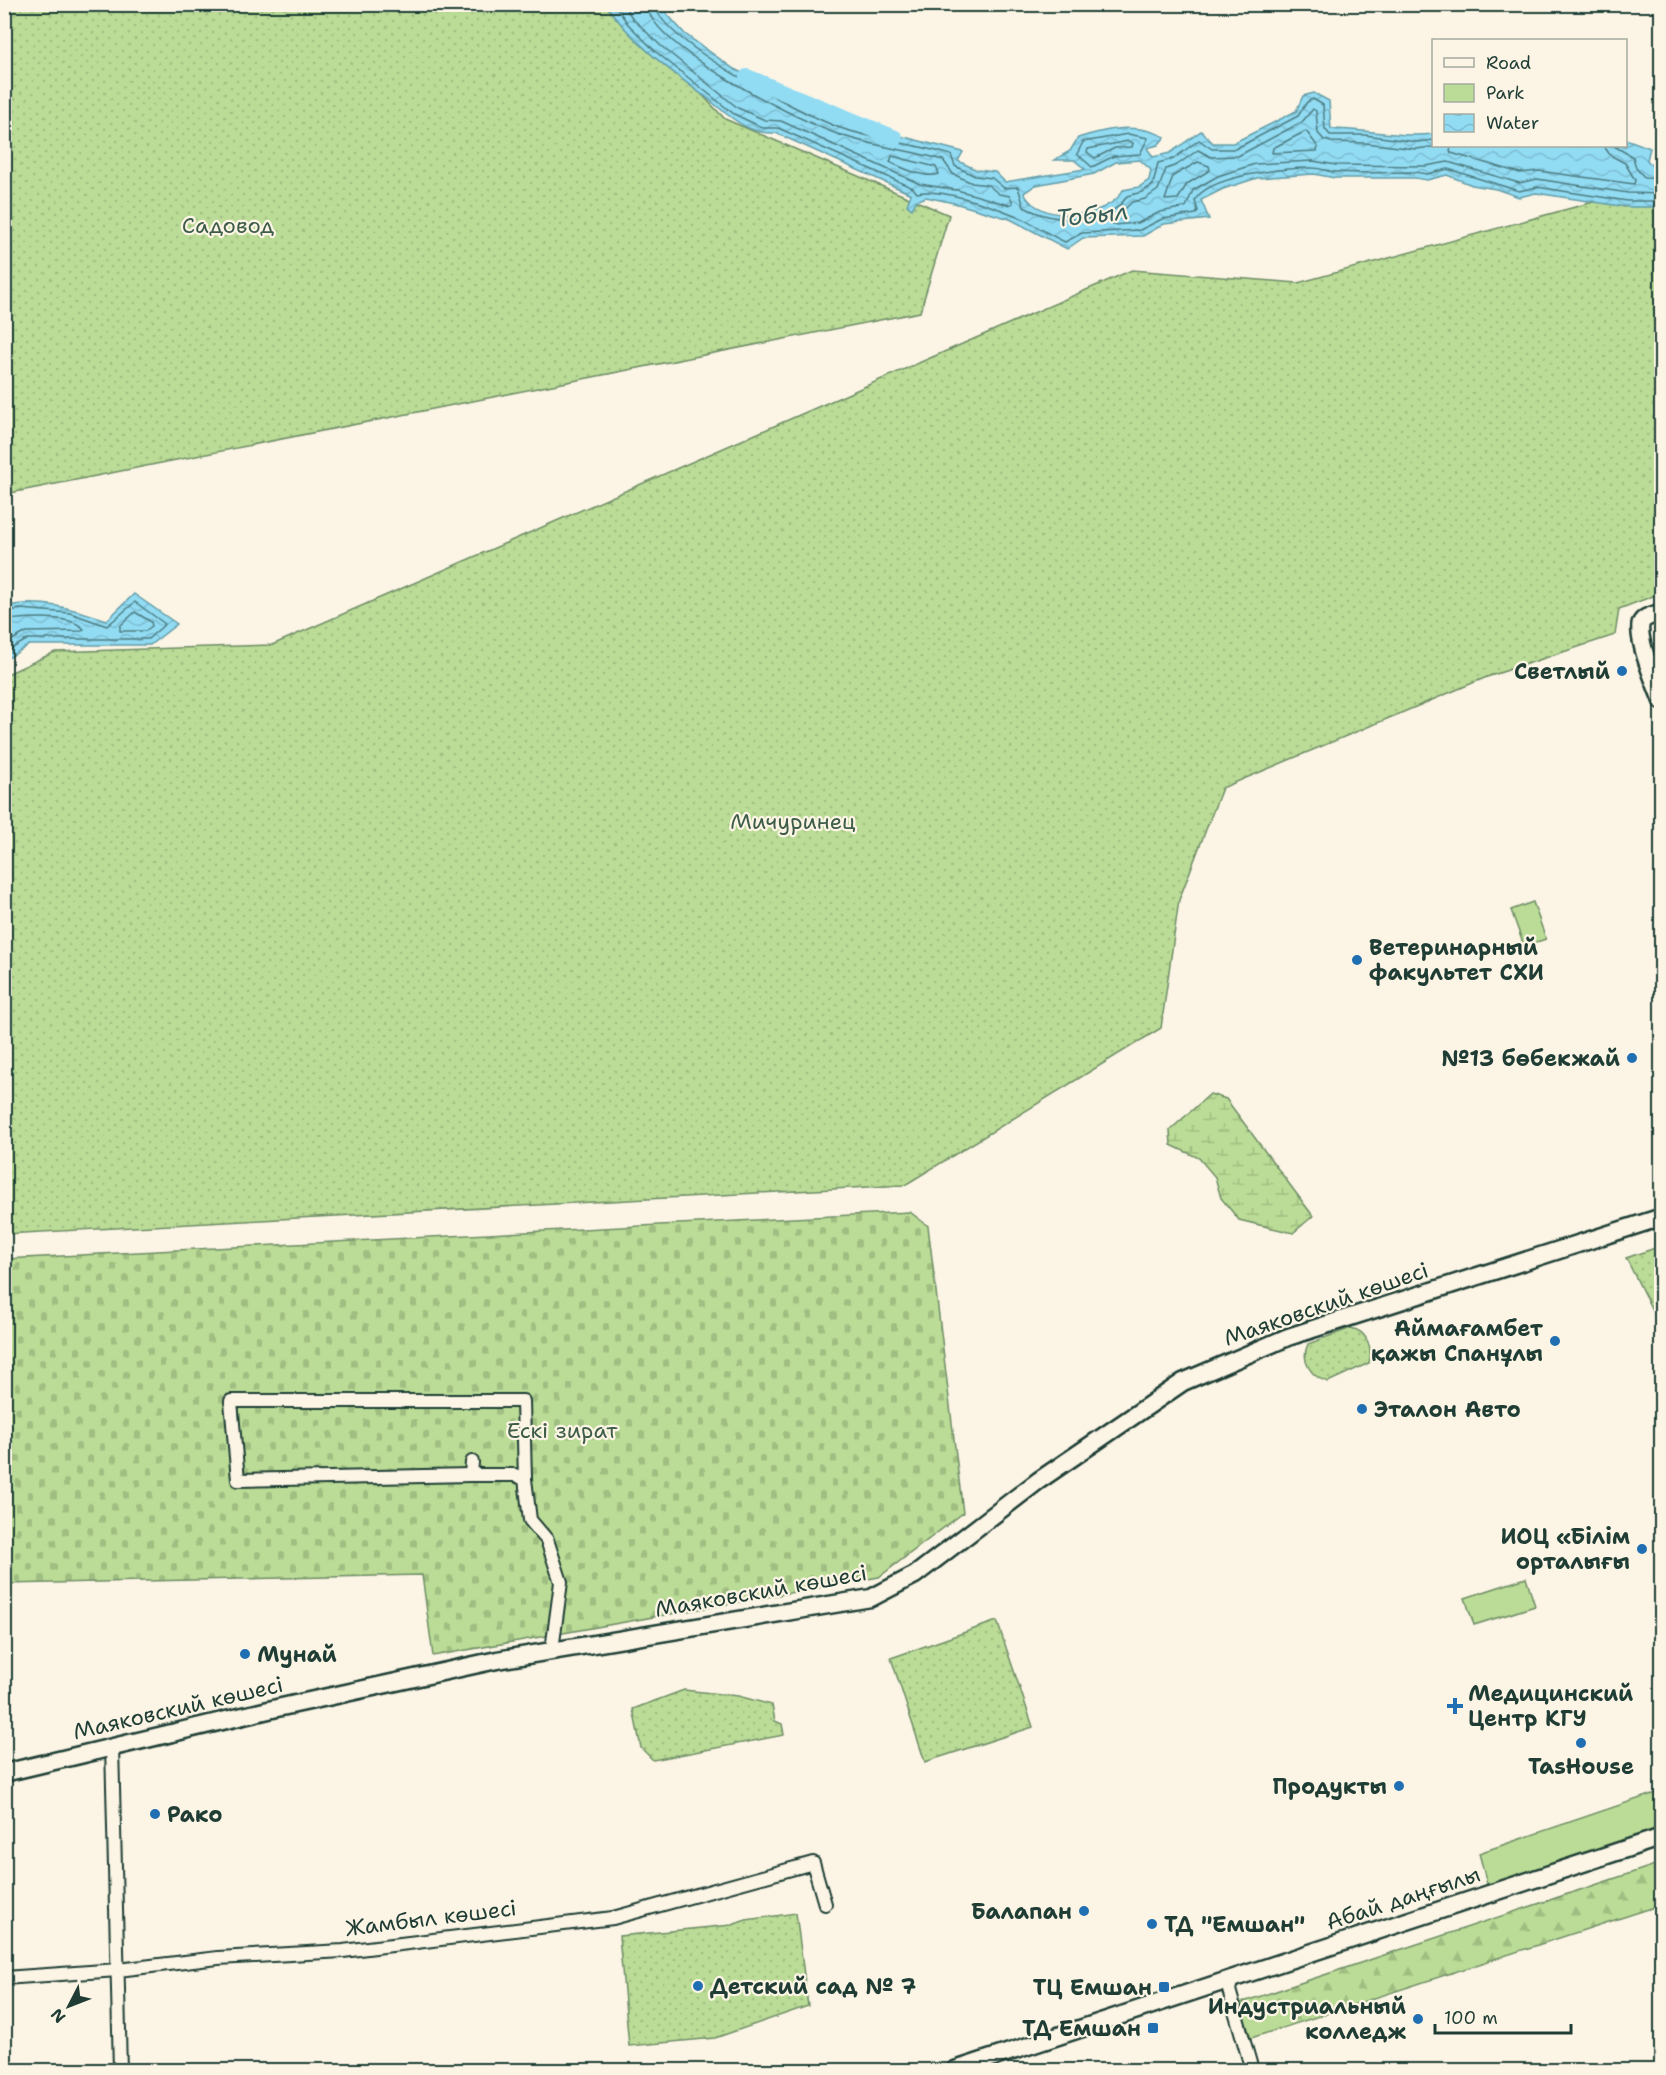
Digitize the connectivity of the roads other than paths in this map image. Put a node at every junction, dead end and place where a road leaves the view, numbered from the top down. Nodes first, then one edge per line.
1 (1654, 615) edge
2 (1662, 701) edge
3 (1662, 1217) edge
4 (525, 1479) junction
5 (552, 1650) junction
6 (112, 1746) junction
7 (5, 1771) edge
8 (1662, 1837) edge
9 (1662, 1848) edge
10 (825, 1904) dead end
11 (118, 1970) junction
12 (4, 1978) edge
13 (1230, 1984) junction
14 (120, 2070) edge
15 (955, 2070) edge
16 (988, 2070) edge
17 (1252, 2070) edge

1 - 2 main road
3 - 5 main road, Маяковский көшесі
4 - 4 street
4 - 5 street
5 - 6 main road, Маяковский көшесі
6 - 7 main road, Маяковский көшесі
6 - 11 street
8 - 13 main road, Абай даңғылы
9 - 13 main road, Абай даңғылы
10 - 11 street, Жамбыл көшесі
11 - 12 street, Жамбыл көшесі
11 - 14 street
13 - 15 main road, Абай даңғылы
13 - 16 main road, Абай даңғылы
13 - 17 street

